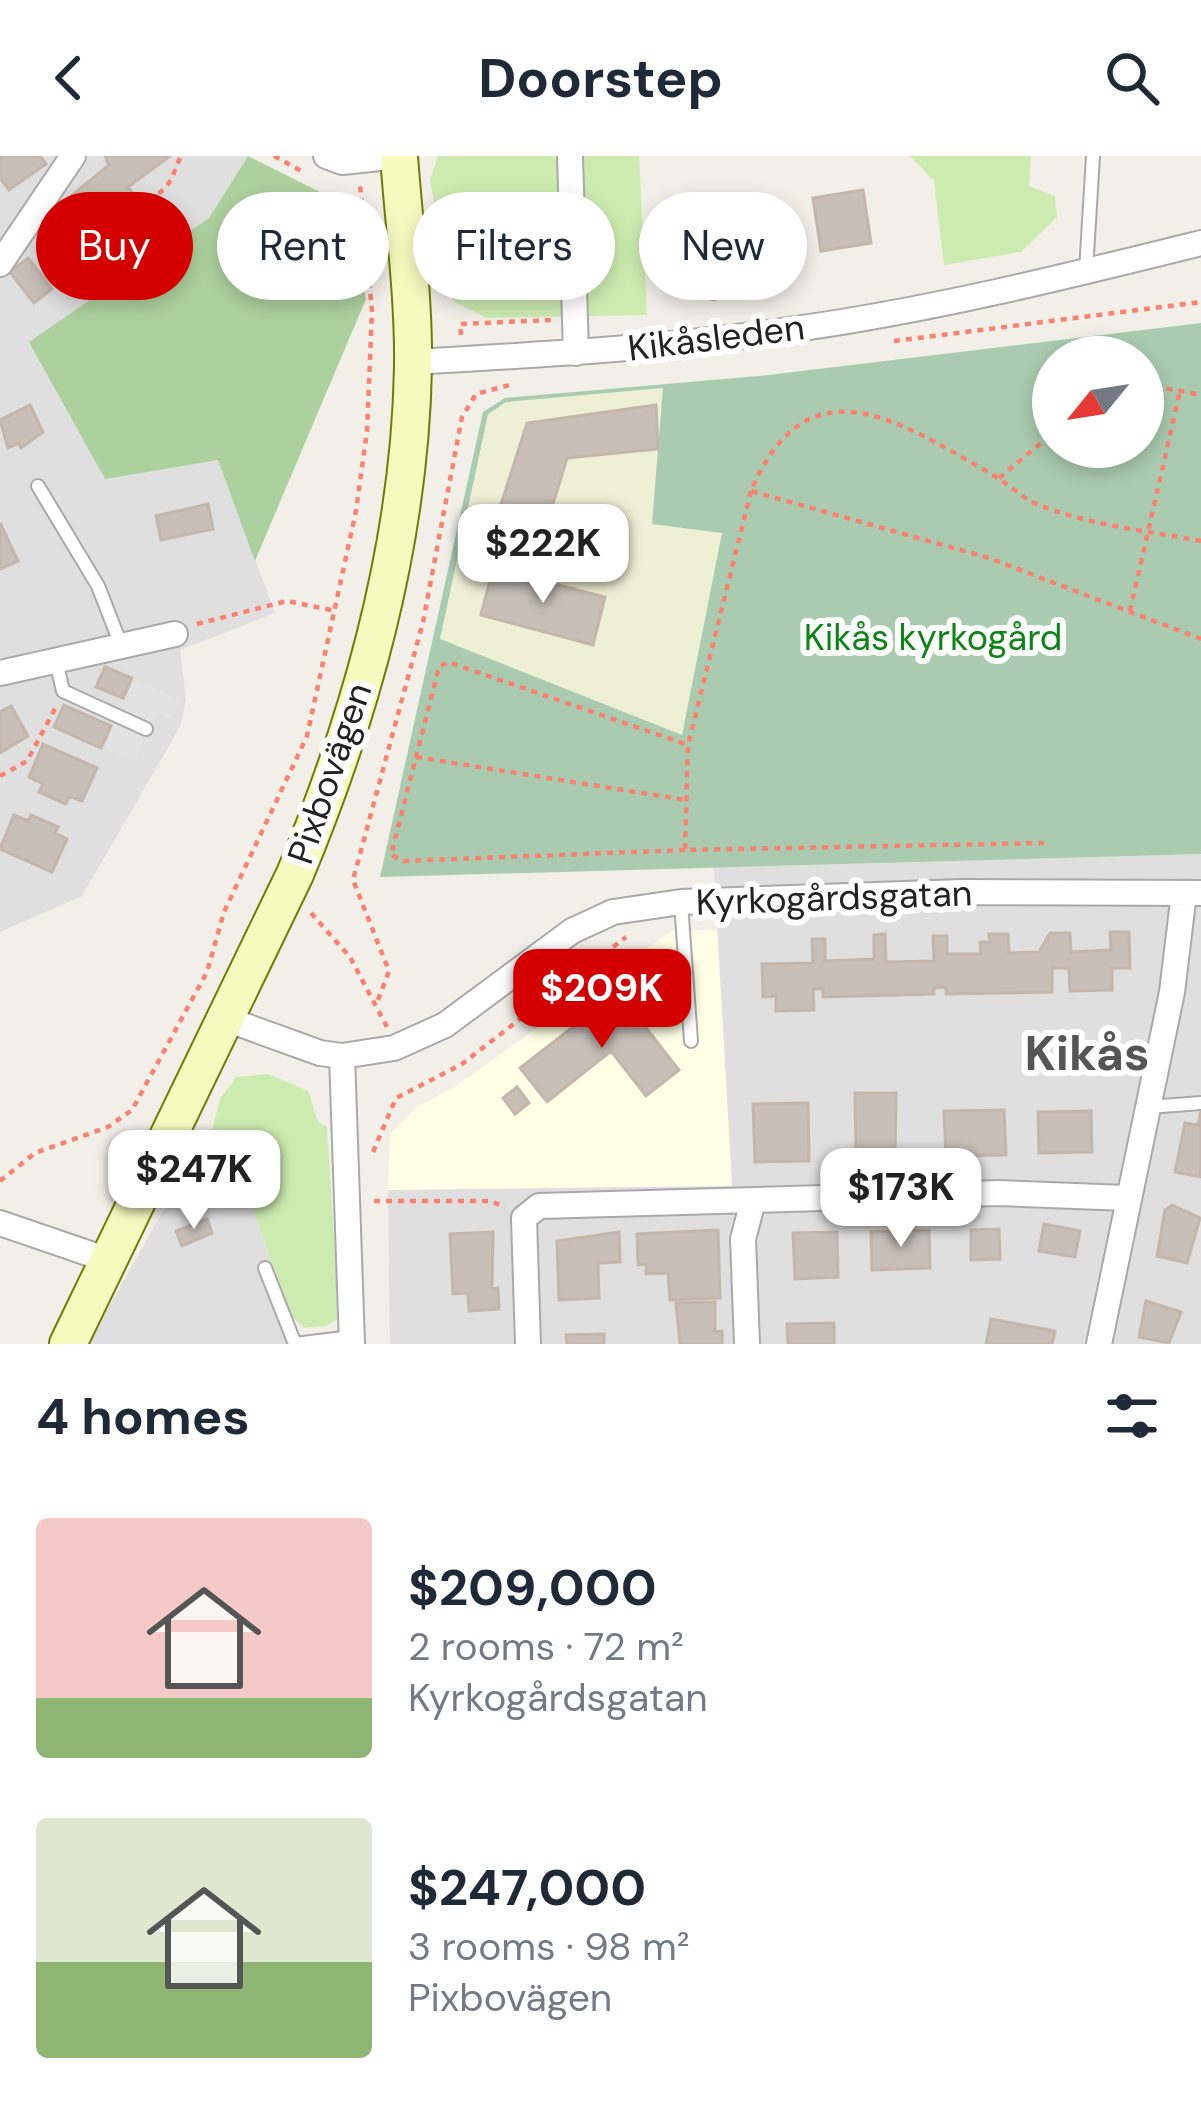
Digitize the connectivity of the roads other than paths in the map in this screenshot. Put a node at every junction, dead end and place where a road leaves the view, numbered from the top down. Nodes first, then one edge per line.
1 (73, 156) edge
2 (326, 156) edge
3 (399, 156) edge
4 (570, 156) edge
5 (1093, 156) edge
6 (1201, 243) edge
7 (0, 264) edge
8 (1086, 272) junction
9 (576, 352) junction
10 (413, 362) junction
11 (38, 486) dead end
12 (175, 634) road end
13 (122, 645) junction
14 (56, 661) junction
15 (0, 674) edge
16 (146, 729) dead end
17 (1193, 893) edge
18 (681, 911) junction
19 (226, 1018) junction
20 (691, 1041) dead end
21 (342, 1056) junction
22 (1201, 1103) edge
23 (1149, 1107) junction
24 (1127, 1198) junction
25 (753, 1201) junction
26 (0, 1223) edge
27 (104, 1259) junction
28 (266, 1268) dead end
29 (352, 1340) edge
30 (68, 1344) edge
31 (529, 1344) edge
32 (748, 1344) edge
33 (1099, 1344) edge

1 - 7 street
2 - 3 street
3 - 10 street, Pixbovägen
4 - 9 street
5 - 8 lane
6 - 8 street, Kikåsleden
8 - 9 street, Kikåsleden
9 - 10 street, Kikåsleden
10 - 19 street, Pixbovägen
11 - 13 lane
12 - 13 street
13 - 14 street
14 - 15 street
14 - 16 lane
17 - 18 street, Kyrkogårdsgatan
17 - 23 street
18 - 20 lane
18 - 21 street, Kyrkogårdsgatan
19 - 21 street, Kyrkogårdsgatan
19 - 27 street, Pixbovägen
21 - 29 street
22 - 23 lane
23 - 24 street
24 - 25 street
24 - 33 street
25 - 31 street
25 - 32 street
26 - 27 street
27 - 30 street, Pixbovägen
28 - 29 lane

